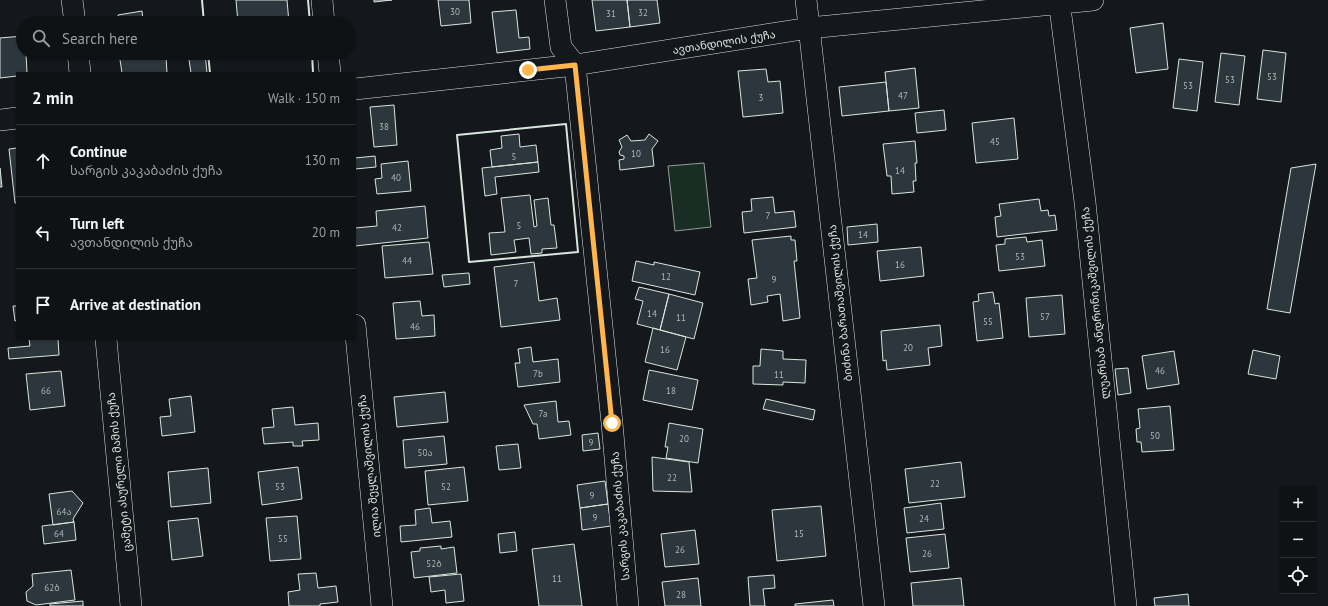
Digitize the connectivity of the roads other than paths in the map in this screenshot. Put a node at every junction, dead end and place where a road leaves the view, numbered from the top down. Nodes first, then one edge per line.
1 (72, 0) edge
2 (322, 0) edge
3 (556, 0) edge
4 (806, 0) edge
5 (1093, 0) edge
6 (1059, 2) edge
7 (74, 16) edge
8 (323, 16) edge
9 (809, 28) junction
10 (79, 60) edge
11 (329, 60) edge
12 (575, 65) junction
13 (80, 72) edge
14 (330, 72) edge
15 (356, 89) edge
16 (16, 118) edge
17 (0, 120) edge
18 (356, 335) edge
19 (106, 340) edge
20 (131, 606) edge
21 (382, 606) edge
22 (628, 606) edge
23 (874, 606) edge
24 (1126, 606) edge

1 - 7 street
2 - 8 street
3 - 12 street
4 - 9 street, ბიძინა ბარათაშვილის ქუჩა
5 - 6 street, ავთანდილის ქუჩა
6 - 9 street, ავთანდილის ქუჩა
6 - 24 street, ლუარსაბ ანდრონიკაშვილის ქუჩა
9 - 12 street, ავთანდილის ქუჩა
9 - 23 street, ბიძინა ბარათაშვილის ქუჩა
10 - 13 street
11 - 14 street
12 - 15 street, ავთანდილის ქუჩა
12 - 22 street, სარგის კაკაბაძის ქუჩა
16 - 17 street
18 - 21 street, ილია შეყლაშვილის ქუჩა
19 - 20 street, ცამეტი ასურელი მამის ქუჩა

